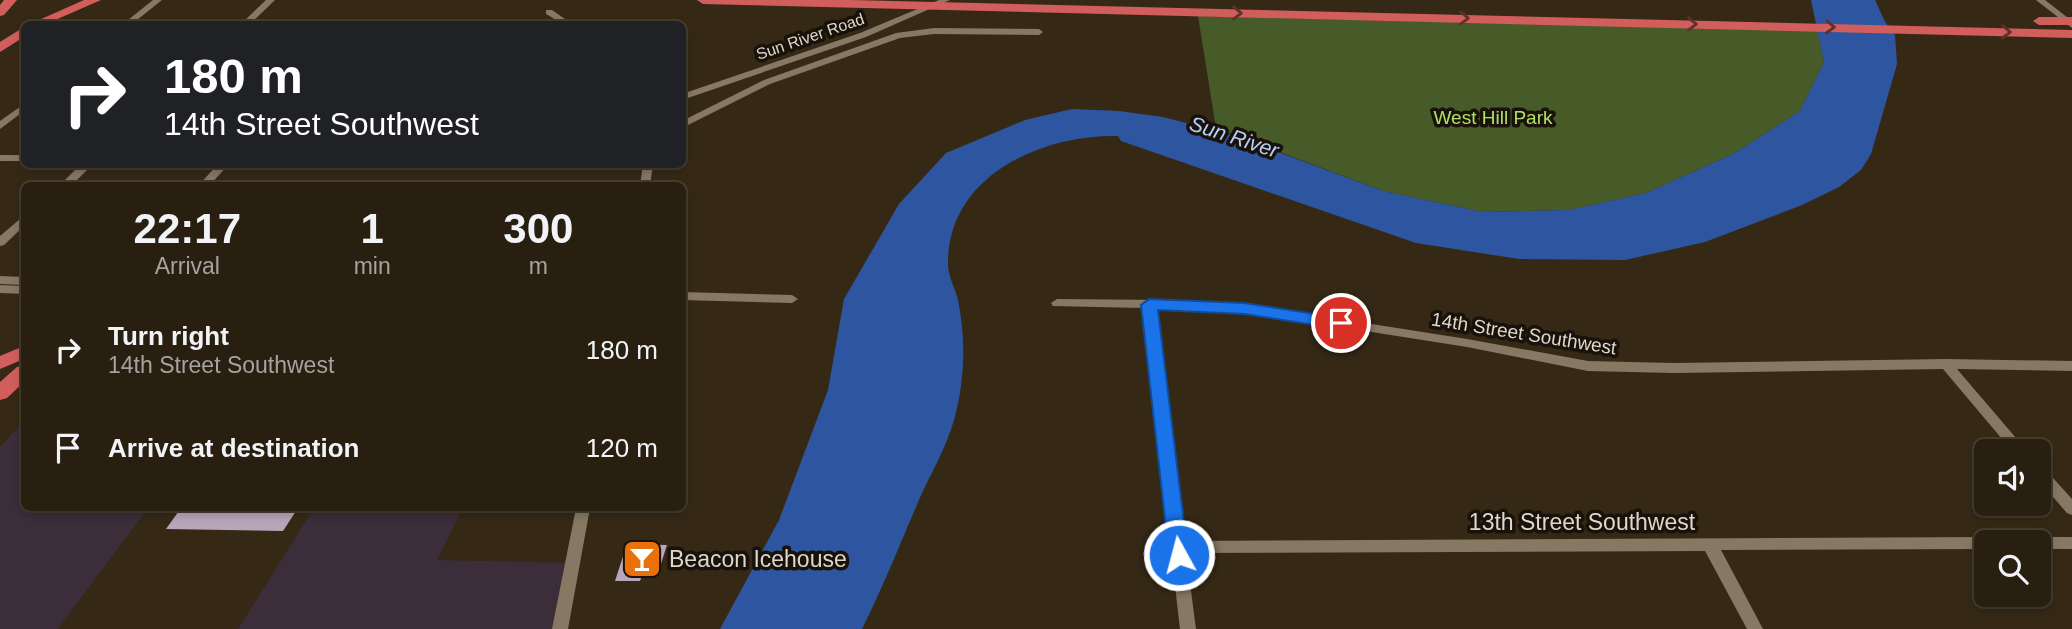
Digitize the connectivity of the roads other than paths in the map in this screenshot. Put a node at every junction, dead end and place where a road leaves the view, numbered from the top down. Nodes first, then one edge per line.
1 (11, 0) edge
2 (95, 0) edge
3 (703, 0) edge
4 (946, 0) edge
5 (1214, 0) edge
6 (2040, 0) edge
7 (157, 1) edge
8 (270, 2) edge
9 (0, 12) edge
10 (549, 12) dead end
11 (1760, 20) junction
12 (43, 21) edge
13 (132, 21) edge
14 (248, 21) edge
15 (563, 21) edge
16 (1946, 24) junction
17 (2070, 28) edge
18 (1039, 32) dead end
19 (21, 33) edge
20 (0, 48) edge
21 (686, 96) edge
22 (21, 109) edge
23 (686, 123) edge
24 (0, 126) edge
25 (0, 158) edge
26 (21, 158) edge
27 (84, 168) edge
28 (220, 168) edge
29 (68, 182) edge
30 (207, 182) edge
31 (21, 224) edge
32 (0, 243) edge
33 (0, 280) edge
34 (21, 281) edge
35 (0, 289) edge
36 (21, 290) edge
37 (686, 296) edge
38 (792, 299) dead end
39 (1057, 303) dead end
40 (1149, 305) junction
41 (21, 353) edge
42 (0, 363) edge
43 (1946, 364) junction
44 (2072, 366) edge
45 (21, 375) edge
46 (0, 393) edge
47 (2010, 439) edge
48 (2051, 485) edge
49 (2072, 509) edge
50 (582, 511) edge
51 (1974, 543) edge
52 (2051, 543) edge
53 (2072, 543) edge
54 (1710, 545) junction
55 (1178, 547) junction
56 (560, 629) edge
57 (1188, 629) edge
58 (1755, 629) edge

1 - 9 highway
2 - 12 highway
3 -> 11 highway
4 - 21 street, Sun River Road
5 - 11 highway
6 - 17 street
7 - 13 street
8 - 14 street
10 - 15 street
11 - 16 highway
16 -> 17 highway
16 - 17 highway
18 - 23 street
19 - 20 highway
22 - 24 street
25 - 26 street
27 - 29 street
28 - 30 street
31 - 32 street
33 - 34 street
35 - 36 street
37 - 38 street
39 - 40 street, 14th Street Southwest
40 - 43 street, 14th Street Southwest
40 - 55 street
41 - 42 highway
43 - 44 street, 14th Street Southwest
43 - 47 street
45 - 46 highway
48 - 49 street
50 - 56 street
51 - 54 street, 13th Street Southwest
52 - 53 street
54 - 55 street, 13th Street Southwest
54 - 58 street
55 - 57 street

